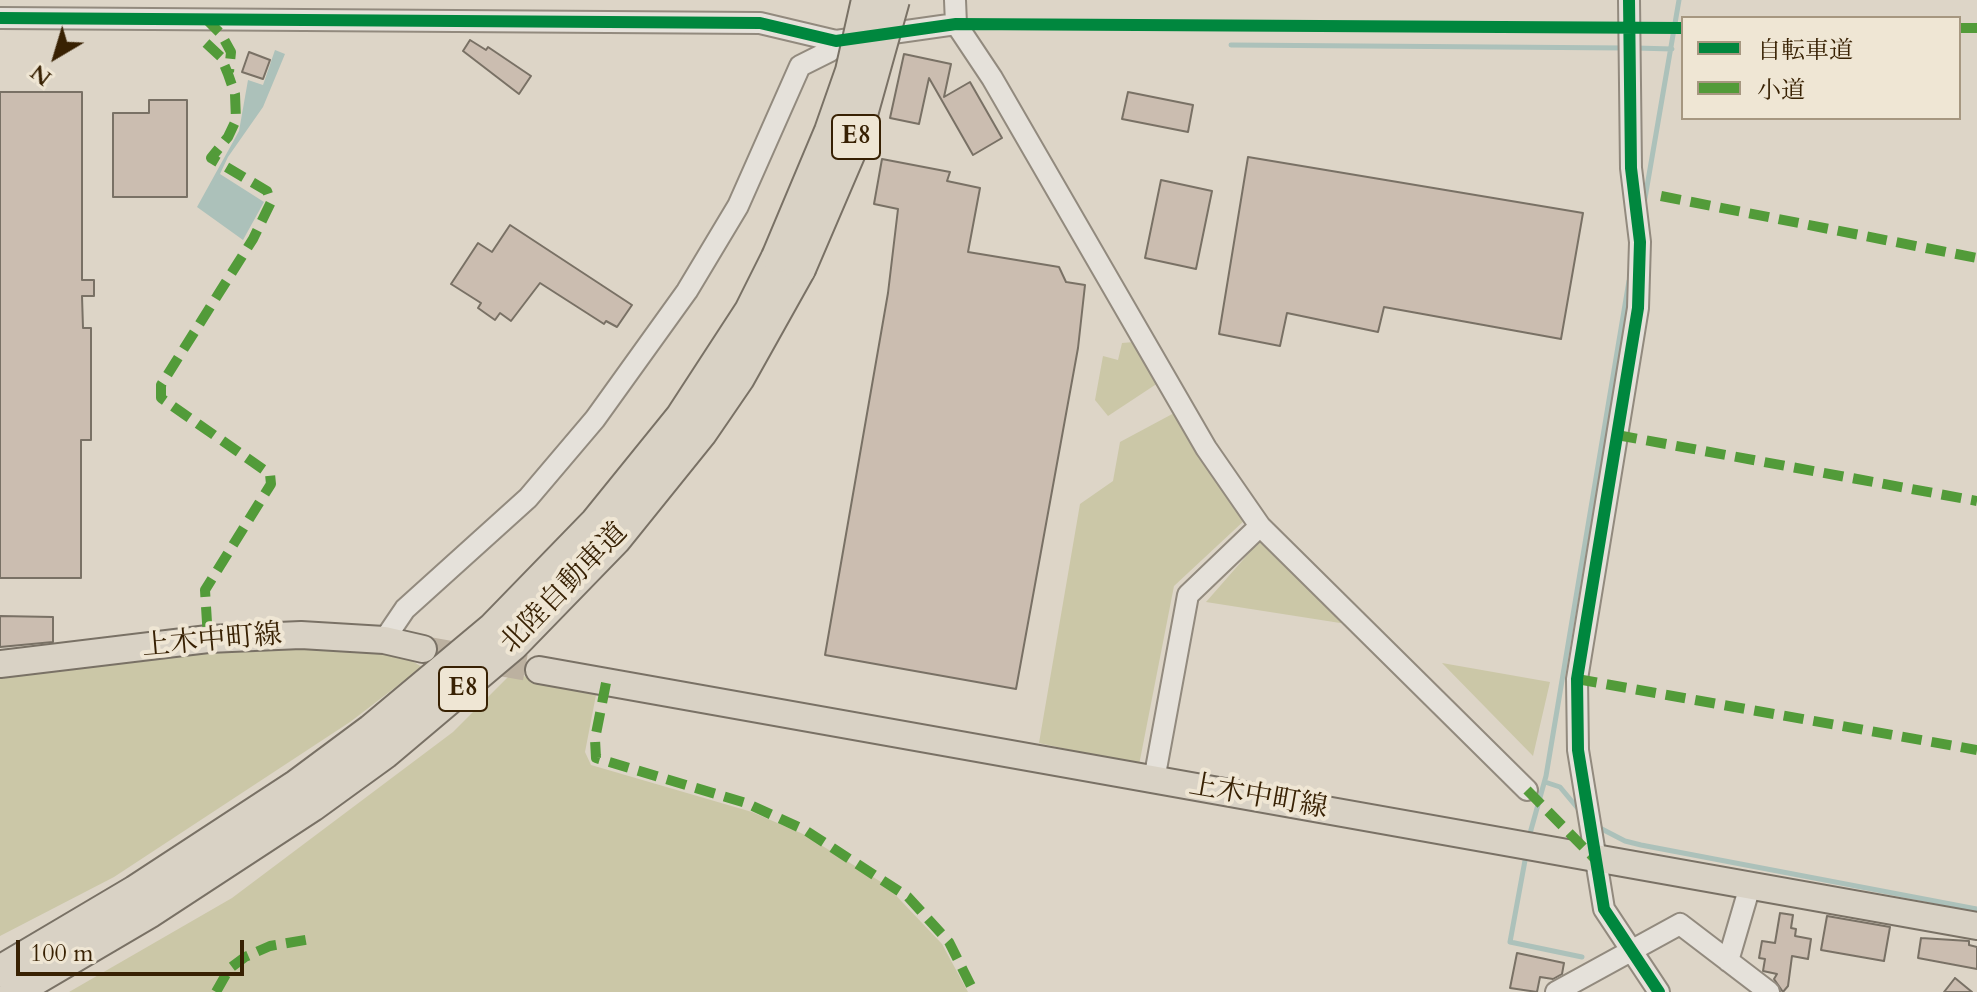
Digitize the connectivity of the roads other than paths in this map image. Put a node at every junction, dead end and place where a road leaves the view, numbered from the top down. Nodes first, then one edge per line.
1 (867, 0) edge
2 (894, 0) edge
3 (955, 0) edge
4 (1629, 0) edge
5 (0, 18) edge
6 (956, 24) junction
7 (836, 41) junction
8 (789, 263) junction
9 (1260, 526) junction
10 (384, 640) junction
11 (423, 649) tunnel mouth
12 (0, 664) edge
13 (539, 670) tunnel mouth
14 (1154, 780) junction
15 (1527, 790) dead end
16 (1594, 858) junction
17 (1750, 886) junction
18 (1977, 926) edge
19 (1631, 949) junction
20 (1728, 961) junction
21 (0, 971) edge
22 (14, 992) edge
23 (1556, 992) edge
24 (1659, 992) edge
25 (1769, 992) edge

1 - 8 highway, 北陸自動車道 / E8, bridge
2 - 8 highway, 北陸自動車道 / E8, bridge
3 - 6 street
4 - 16 street
5 - 7 street
6 - 7 street
6 - 9 street
7 - 10 street
8 - 21 highway, 北陸自動車道 / E8
8 - 22 highway, 北陸自動車道 / E8
9 - 14 street
9 - 15 street
10 - 11 main road, 上木中町線
10 - 12 main road, 上木中町線
13 - 14 main road, 上木中町線
14 - 16 main road, 上木中町線
16 - 17 main road, 上木中町線
16 - 19 street
17 - 18 main road, 上木中町線
17 - 20 street
19 - 20 street
19 - 23 street
19 - 24 street
20 - 25 street

